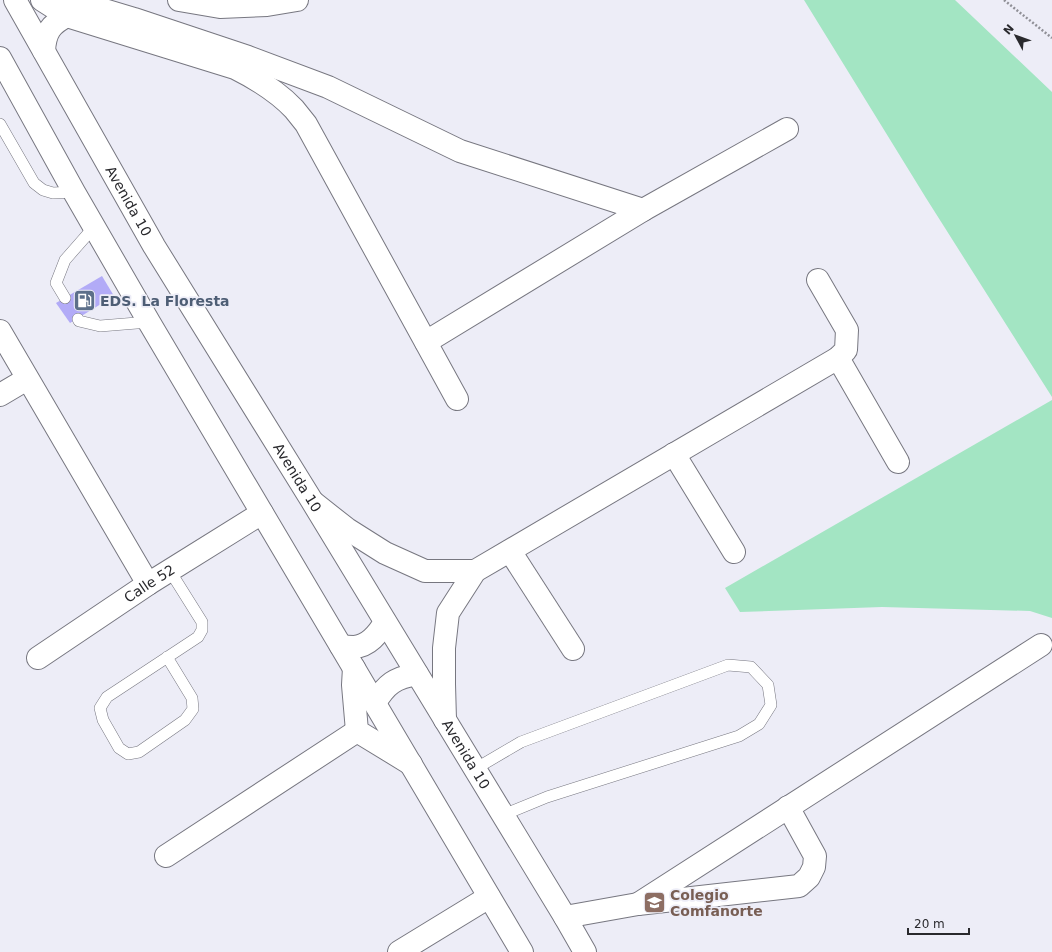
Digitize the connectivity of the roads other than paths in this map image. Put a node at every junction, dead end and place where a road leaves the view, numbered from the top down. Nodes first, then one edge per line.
1 (15, 0) edge
2 (42, 0) edge
3 (179, 0) edge
4 (297, 0) edge
5 (266, 3) edge
6 (63, 8) edge
7 (44, 51) junction
8 (0, 58) edge
9 (0, 124) edge
10 (787, 129) dead end
11 (74, 192) junction
12 (643, 210) junction
13 (94, 227) junction
14 (818, 280) dead end
15 (65, 298) dead end
16 (78, 318) dead end
17 (149, 322) junction
18 (0, 331) edge
19 (426, 342) junction
20 (838, 358) junction
21 (27, 378) junction
22 (0, 395) edge
23 (457, 398) dead end
24 (674, 454) junction
25 (898, 462) dead end
26 (312, 501) junction
27 (262, 513) junction
28 (510, 551) junction
29 (734, 552) dead end
30 (170, 570) junction
31 (475, 571) junction
32 (148, 584) junction
33 (385, 622) junction
34 (1041, 645) dead end
35 (341, 646) junction
36 (573, 649) dead end
37 (167, 657) junction
38 (38, 658) dead end
39 (354, 668) junction
40 (417, 674) junction
41 (375, 704) junction
42 (445, 720) junction
43 (357, 732) junction
44 (411, 764) junction
45 (475, 769) junction
46 (788, 808) junction
47 (503, 815) junction
48 (166, 856) dead end
49 (489, 897) junction
50 (638, 904) junction
51 (565, 917) junction
52 (399, 952) edge
53 (522, 952) edge
54 (585, 952) edge

1 - 7 street, Avenida 10
2 - 6 street
3 - 5 street
4 - 5 street
6 - 7 street
6 - 12 street
6 - 19 street
7 - 26 street, Avenida 10
8 - 11 street
9 - 11 lane
10 - 12 street
11 - 13 street
12 - 19 street
13 - 15 lane
13 - 17 street
14 - 20 street
16 - 17 lane
17 - 27 street
18 - 21 street
19 - 23 street
20 - 24 street
20 - 25 street
21 - 22 street
21 - 32 street
24 - 28 street
24 - 29 street
26 - 31 street
26 - 33 street, Avenida 10
27 - 30 street, Calle 52
27 - 35 street
28 - 31 street
28 - 36 street
30 - 32 street, Calle 52
30 - 37 lane
31 - 42 street
32 - 38 street, Calle 52
33 - 35 street
33 - 40 street, Avenida 10
34 - 46 street
35 - 39 street
37 - 37 lane
39 - 41 street
39 - 43 street
40 - 41 street
40 - 42 street, Avenida 10
41 - 44 street
42 - 45 street, Avenida 10
43 - 44 street
43 - 48 street
44 - 49 street
45 - 47 street, Avenida 10
45 - 47 lane
46 - 50 street
46 - 50 street
47 - 51 street, Avenida 10
49 - 52 street
49 - 53 street
50 - 51 street
51 - 54 street, Avenida 10

